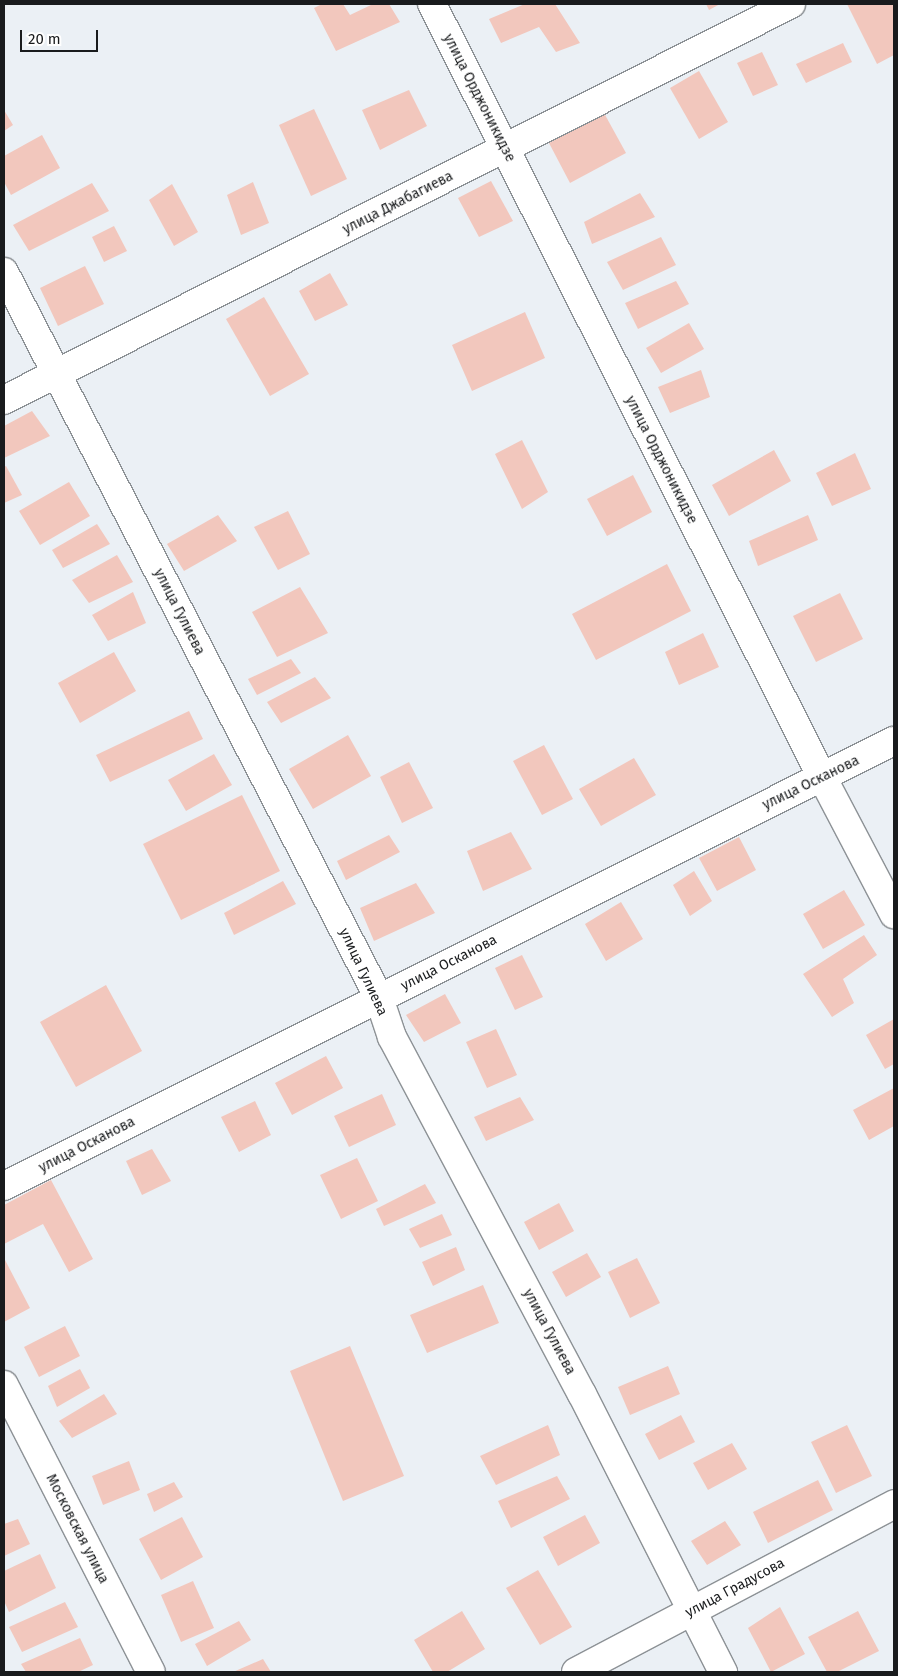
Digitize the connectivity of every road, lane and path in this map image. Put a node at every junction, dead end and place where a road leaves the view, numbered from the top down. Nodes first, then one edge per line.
1 (432, 4) edge
2 (791, 4) edge
3 (505, 149) junction
4 (4, 272) edge
5 (56, 374) junction
6 (4, 400) edge
7 (894, 741) edge
8 (822, 777) junction
9 (894, 914) edge
10 (379, 998) junction
11 (4, 1186) edge
12 (4, 1385) edge
13 (894, 1504) edge
14 (690, 1612) junction
15 (151, 1672) edge
16 (576, 1672) edge
17 (723, 1672) edge

1 - 3 street, улица Орджоникидзе
2 - 3 street, улица Джабагиева
3 - 5 street, улица Джабагиева
3 - 8 street, улица Орджоникидзе
4 - 5 street, улица Гулиева
5 - 6 street, улица Джабагиева
5 - 10 street, улица Гулиева
7 - 8 street, улица Осканова
8 - 9 street, улица Орджоникидзе
8 - 10 street, улица Осканова
10 - 11 street, улица Осканова
10 - 14 street, улица Гулиева
12 - 15 street, Московская улица
13 - 14 street, улица Градусова
14 - 16 street, улица Градусова
14 - 17 street, улица Гулиева

